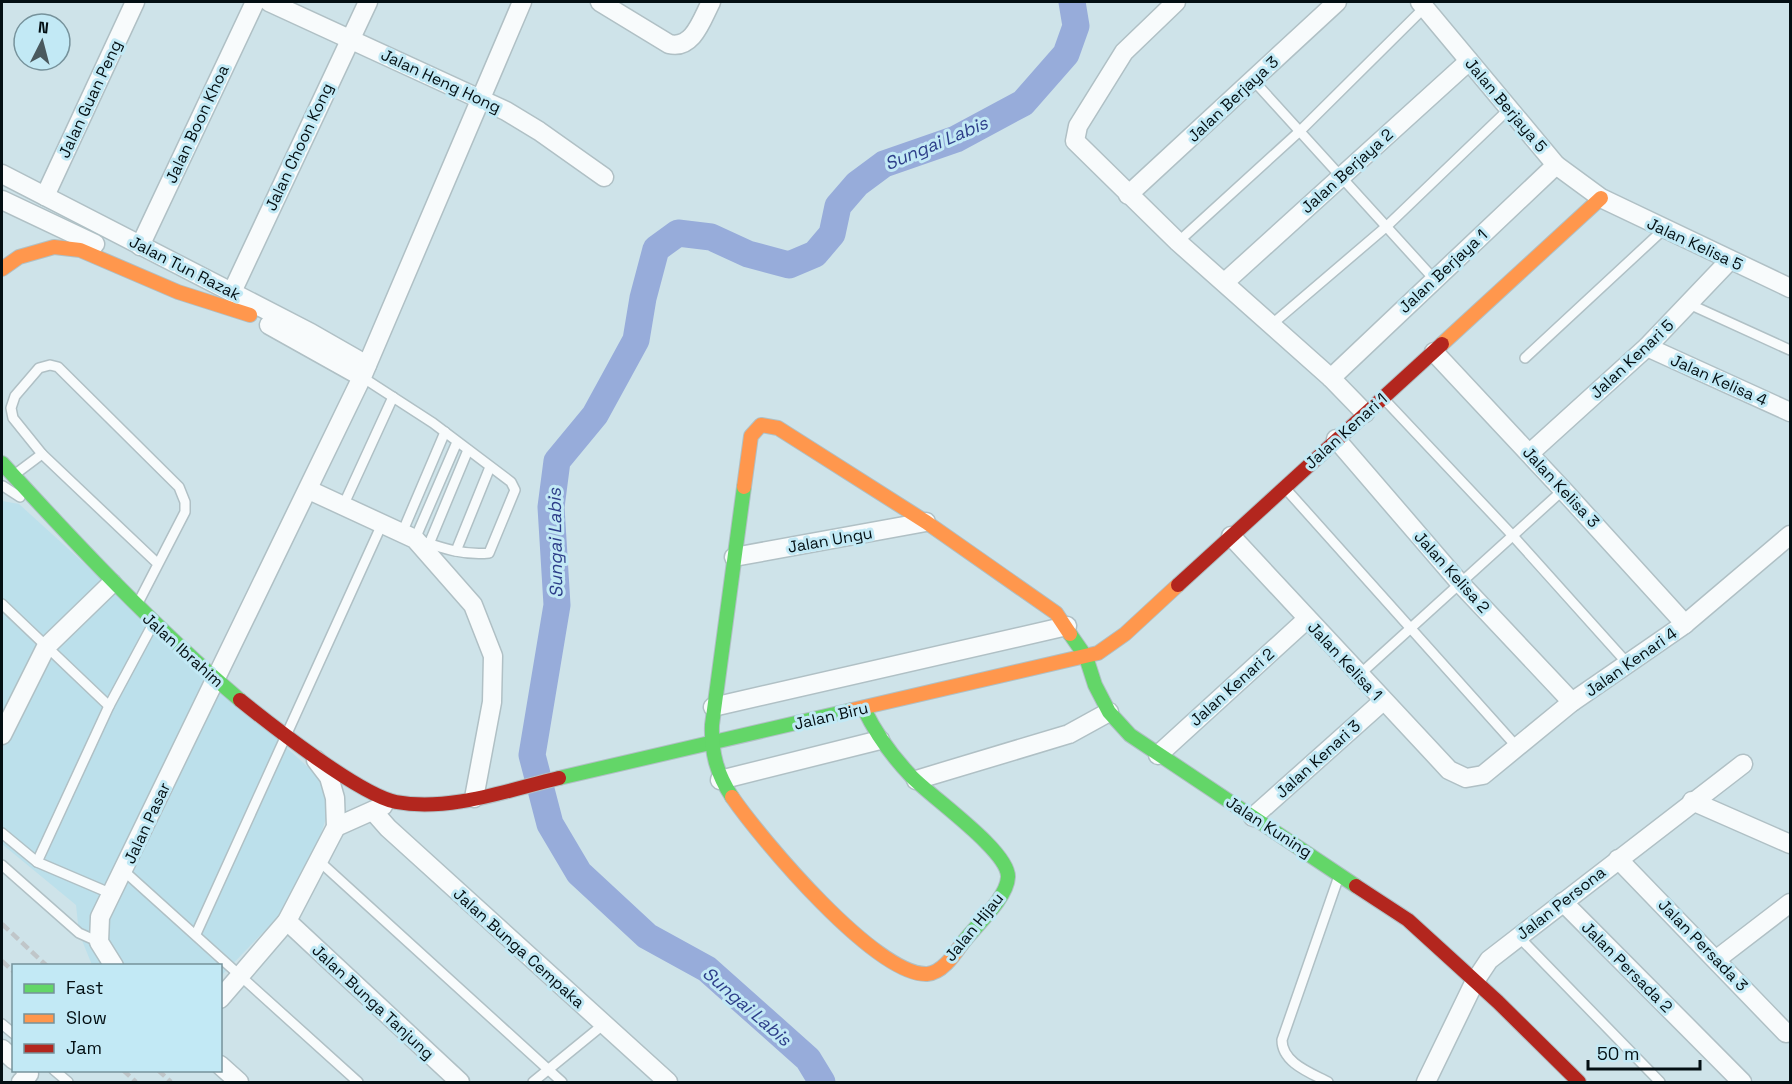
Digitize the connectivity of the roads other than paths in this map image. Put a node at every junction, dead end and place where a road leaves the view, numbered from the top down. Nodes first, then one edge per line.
1 (135, 2) edge
2 (255, 2) edge
3 (269, 2) edge
4 (368, 2) edge
5 (522, 2) edge
6 (600, 2) edge
7 (711, 2) edge
8 (1176, 2) edge
9 (1337, 2) edge
10 (1423, 4) edge
11 (350, 38) junction
12 (1469, 61) junction
13 (1254, 81) junction
14 (482, 99) junction
15 (1510, 108) junction
16 (1302, 130) junction
17 (1556, 165) junction
18 (2, 174) edge
19 (604, 177) dead end
20 (1340, 177) junction
21 (1128, 195) junction
22 (45, 196) junction
23 (1601, 198) junction
24 (2, 200) edge
25 (1387, 226) junction
26 (1663, 230) junction
27 (1178, 242) junction
28 (140, 246) junction
29 (1730, 261) junction
30 (2, 269) edge
31 (1434, 279) junction
32 (1225, 282) junction
33 (1791, 288) edge
34 (232, 292) junction
35 (1689, 304) junction
36 (250, 315) junction
37 (1271, 325) junction
38 (1647, 347) junction
39 (1791, 350) edge
40 (1434, 352) junction
41 (1525, 358) dead end
42 (365, 371) junction
43 (1331, 378) junction
44 (393, 397) junction
45 (1383, 398) junction
46 (1791, 412) edge
47 (1365, 413) junction
48 (445, 432) junction
49 (1336, 439) junction
50 (457, 441) junction
51 (468, 450) junction
52 (1530, 453) junction
53 (42, 454) junction
54 (2, 463) edge
55 (490, 467) junction
56 (13, 476) junction
57 (2, 487) edge
58 (1284, 487) junction
59 (309, 490) junction
60 (1563, 490) junction
61 (344, 506) junction
62 (926, 522) junction
63 (382, 524) junction
64 (1791, 535) edge
65 (1231, 536) junction
66 (1514, 537) junction
67 (415, 538) junction
68 (456, 551) junction
69 (734, 558) junction
70 (158, 563) junction
71 (1459, 582) junction
72 (111, 584) junction
73 (2, 604) edge
74 (136, 607) junction
75 (1306, 620) junction
76 (153, 624) junction
77 (1685, 624) junction
78 (1067, 626) junction
79 (1410, 629) junction
80 (46, 646) junction
81 (1086, 657) junction
82 (1628, 664) junction
83 (1359, 675) junction
84 (216, 681) junction
85 (1383, 701) junction
86 (1572, 702) junction
87 (109, 706) junction
88 (712, 707) junction
89 (864, 709) junction
90 (1109, 712) junction
91 (285, 734) junction
92 (2, 735) edge
93 (880, 740) junction
94 (710, 744) junction
95 (1517, 747) junction
96 (312, 754) junction
97 (1158, 755) junction
98 (1743, 764) dead end
99 (1466, 778) joint
100 (720, 780) junction
101 (916, 780) junction
102 (474, 798) junction
103 (1692, 801) junction
104 (394, 802) junction
105 (373, 811) junction
106 (1253, 817) junction
107 (336, 827) junction
108 (2, 833) edge
109 (1791, 844) edge
110 (1618, 859) junction
111 (319, 861) junction
112 (38, 862) junction
113 (2, 865) edge
114 (124, 871) junction
115 (1340, 874) junction
116 (112, 894) junction
117 (1563, 902) junction
118 (1791, 903) edge
119 (287, 921) junction
120 (196, 934) junction
121 (1518, 936) junction
122 (99, 942) junction
123 (1717, 959) junction
124 (113, 964) edge
125 (241, 975) junction
126 (1475, 981) junction
127 (222, 997) edge
128 (604, 1024) junction
129 (1786, 1033) dead end
130 (222, 1067) edge
131 (548, 1071) junction
132 (55, 1072) edge
133 (68, 1083) edge
134 (239, 1083) edge
135 (358, 1083) edge
136 (460, 1083) edge
137 (533, 1083) edge
138 (562, 1083) edge
139 (668, 1083) edge
140 (1328, 1083) edge
141 (1426, 1083) edge
142 (1579, 1083) edge
143 (1660, 1083) edge
144 (1742, 1083) edge

1 - 22 street, Jalan Guan Peng
2 - 28 street, Jalan Boon Khoa
3 - 11 street, Jalan Heng Hong
4 - 11 street, Jalan Choon Kong
5 - 14 street, Jalan Pasar
6 - 7 street
8 - 21 street
9 - 13 street, Jalan Berjaya 3
10 - 12 street, Jalan Berjaya 5
10 - 16 lane
11 - 14 street, Jalan Heng Hong
11 - 34 street, Jalan Choon Kong
12 - 15 street, Jalan Berjaya 5
12 - 20 street, Jalan Berjaya 2
13 - 16 lane
13 - 21 street, Jalan Berjaya 3
14 - 19 street, Jalan Heng Hong
14 - 42 street, Jalan Pasar
15 - 17 street, Jalan Berjaya 5
15 - 25 lane
16 - 20 lane
16 - 27 lane
17 - 23 street, Jalan Berjaya 5
17 - 31 street, Jalan Berjaya 1
18 - 22 street, Jalan Tun Razak
20 - 25 lane
20 - 32 street, Jalan Berjaya 2
21 - 27 street
22 - 28 street, Jalan Tun Razak
23 - 26 street, Jalan Kelisa 5
23 - 40 main road, Jalan Kenari 1
24 - 36 street, Jalan Tun Razak
25 - 31 lane
25 - 37 lane
26 - 29 street, Jalan Kelisa 5
26 - 41 lane
27 - 32 street
28 - 34 street, Jalan Tun Razak
29 - 33 street, Jalan Kelisa 5
29 - 35 street, Jalan Kenari 5
30 - 36 main road
31 - 43 street, Jalan Berjaya 1
32 - 37 street
34 - 42 street, Jalan Tun Razak
35 - 38 street, Jalan Kenari 5
35 - 39 lane
36 - 42 street, Jalan Tun Razak
37 - 43 street
38 - 46 street, Jalan Kelisa 4
38 - 52 street, Jalan Kenari 5
40 - 45 main road, Jalan Kenari 1
40 - 52 street, Jalan Kelisa 3
42 - 44 lane
42 - 59 street, Jalan Pasar
43 - 47 street
44 - 48 lane
44 - 61 lane
45 - 47 main road, Jalan Kenari 1
45 - 66 lane
47 - 49 main road, Jalan Kenari 1
48 - 50 lane
48 - 67 lane
49 - 58 main road, Jalan Kenari 1
49 - 71 street, Jalan Kelisa 2
50 - 51 lane
50 - 67 lane
51 - 55 lane
51 - 67 lane
52 - 60 street, Jalan Kelisa 3
53 - 56 lane
53 - 70 lane
53 - 70 lane
54 - 56 main road, Jalan Ibrahim
55 - 68 lane
55 - 68 lane
56 - 57 lane
56 - 72 main road, Jalan Ibrahim
57 - 72 lane
58 - 65 main road, Jalan Kenari 1
58 - 79 lane
59 - 61 street
59 - 84 street, Jalan Pasar
60 - 66 lane
60 - 77 street, Jalan Kelisa 3
61 - 63 street
62 - 69 street, Jalan Ungu
62 - 69 main road, Jalan Hijau
62 - 78 main road, Jalan Kuning
63 - 67 street
63 - 91 lane
64 - 77 street, Jalan Kenari 4
65 - 75 street, Jalan Kelisa 1
65 - 81 main road, Jalan Kenari 1
66 - 71 lane
66 - 82 lane
67 - 68 lane
67 - 102 street
69 - 88 main road, Jalan Hijau
70 - 74 lane
71 - 79 lane
71 - 86 street, Jalan Kelisa 2
72 - 74 main road, Jalan Ibrahim
72 - 80 street
73 - 80 lane
74 - 76 main road, Jalan Ibrahim
75 - 83 street, Jalan Kelisa 1
75 - 97 street, Jalan Kenari 2
76 - 84 main road, Jalan Ibrahim
76 - 87 lane
77 - 82 street, Jalan Kenari 4
78 - 81 main road, Jalan Kuning
78 - 88 street
79 - 83 lane
79 - 95 lane
80 - 87 lane
80 - 92 street
81 - 89 main road, Jalan Biru
81 - 90 main road, Jalan Kuning
82 - 86 street, Jalan Kenari 4
83 - 85 street, Jalan Kelisa 1
84 - 91 main road, Jalan Ibrahim
84 - 114 street, Jalan Pasar
85 - 99 street, Jalan Kelisa 1
85 - 106 street, Jalan Kenari 3
86 - 95 street, Jalan Kenari 4
87 - 112 lane
88 - 94 main road, Jalan Hijau
89 - 93 main road, Jalan Hijau
89 - 94 main road, Jalan Biru
90 - 97 main road, Jalan Kuning
90 - 101 street
91 - 96 main road, Jalan Ibrahim
91 - 120 lane
93 - 100 street
93 - 101 main road, Jalan Hijau
94 - 100 main road, Jalan Hijau
94 - 102 main road, Jalan Biru
95 - 99 street, Jalan Kenari 4
96 - 104 main road, Jalan Ibrahim
96 - 107 street
97 - 106 main road, Jalan Kuning
98 - 103 street, Jalan Persona
100 - 101 main road, Jalan Hijau
102 - 104 main road
103 - 109 street
103 - 110 street, Jalan Persona
104 - 105 street
105 - 107 street
105 - 128 street, Jalan Bunga Cempaka
106 - 115 main road, Jalan Kuning
107 - 111 street
108 - 112 lane
110 - 117 street, Jalan Persona
110 - 123 street, Jalan Persada 3
111 - 119 street
111 - 131 lane
112 - 116 lane
113 - 122 lane
114 - 116 street, Jalan Pasar
114 - 120 lane
115 - 126 main road, Jalan Kuning
115 - 140 lane
116 - 122 street, Jalan Pasar
117 - 121 street, Jalan Persona
117 - 144 street, Jalan Persada 2
118 - 123 street
119 - 125 street
119 - 136 street, Jalan Bunga Tanjung
120 - 125 lane
121 - 126 street, Jalan Persona
121 - 143 lane
122 - 124 street
123 - 129 street, Jalan Persada 3
125 - 127 street
125 - 135 lane
126 - 141 street, Jalan Persona
126 - 142 main road, Jalan Kuning
128 - 131 lane
128 - 139 street, Jalan Bunga Cempaka
130 - 134 street
131 - 137 lane
131 - 138 lane
132 - 133 lane

